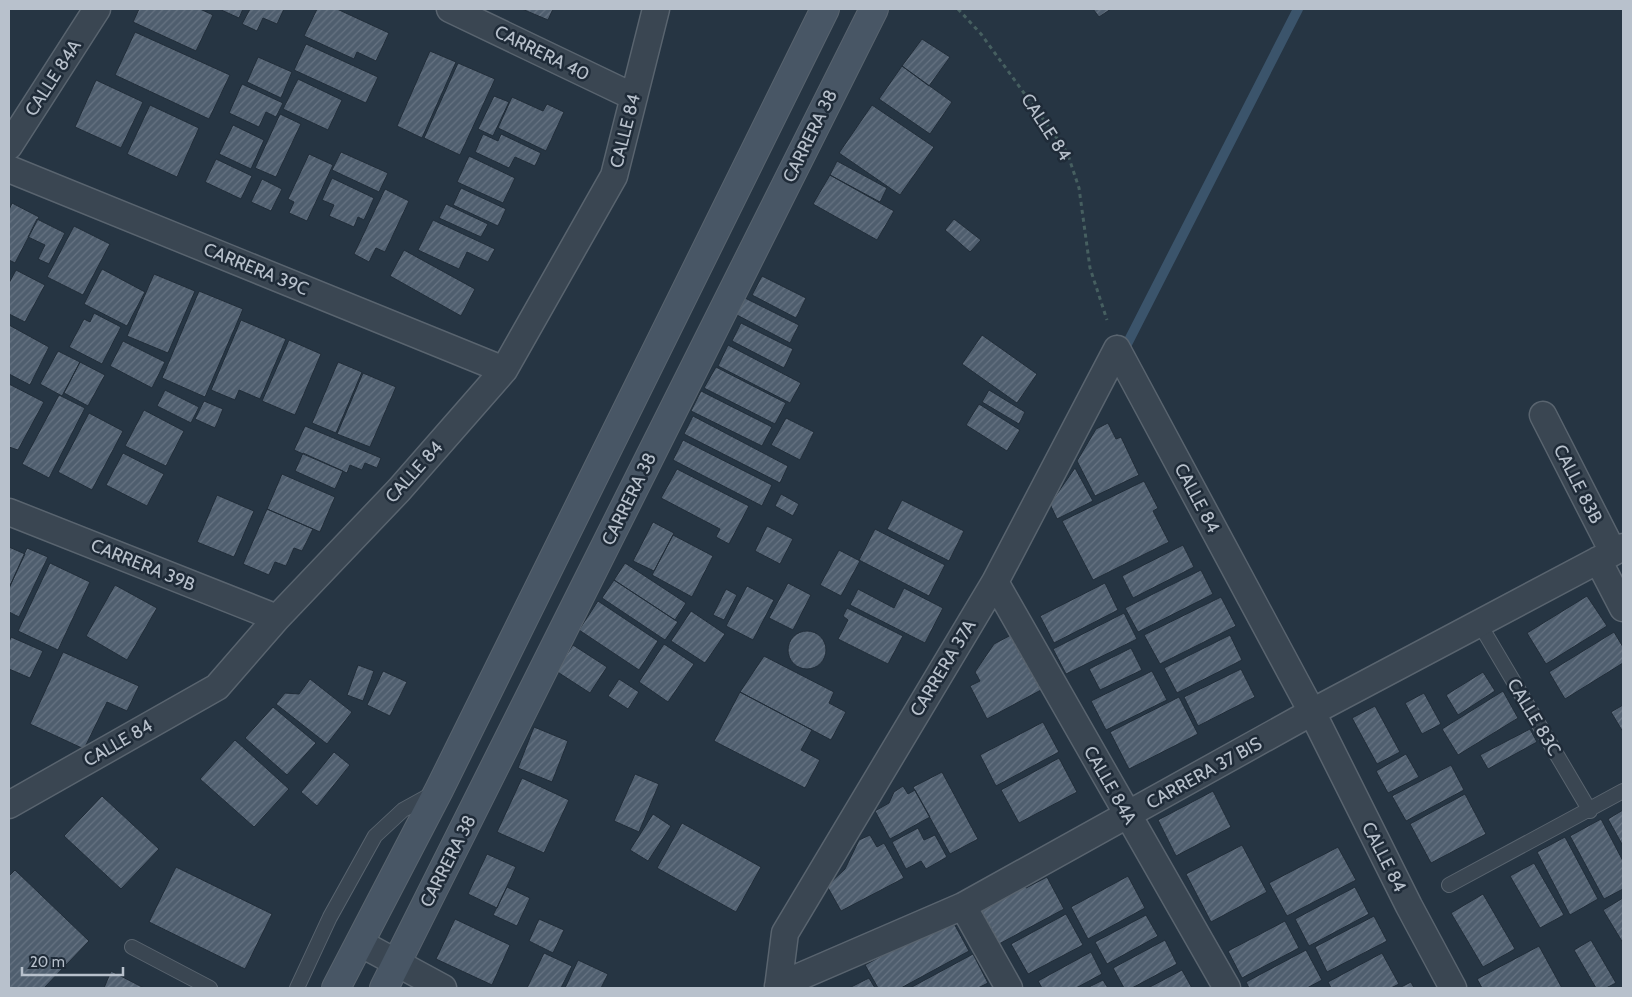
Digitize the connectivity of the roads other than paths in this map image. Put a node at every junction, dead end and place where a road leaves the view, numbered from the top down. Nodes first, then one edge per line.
1 (97, 9) edge
2 (450, 9) edge
3 (656, 9) edge
4 (825, 9) edge
5 (874, 9) edge
6 (634, 97) junction
7 (9, 146) edge
8 (9, 169) edge
9 (1117, 349) joint
10 (504, 370) junction
11 (1543, 415) dead end
12 (9, 512) edge
13 (1612, 553) edge
14 (994, 582) junction
15 (1623, 608) edge
16 (276, 618) junction
17 (1478, 623) junction
18 (1312, 712) junction
19 (439, 790) junction
20 (1623, 791) edge
21 (9, 806) edge
22 (1590, 811) junction
23 (1128, 816) junction
24 (1449, 886) dead end
25 (963, 906) junction
26 (360, 943) junction
27 (132, 947) dead end
28 (397, 962) junction
29 (778, 987) edge
30 (210, 988) edge
31 (297, 988) edge
32 (336, 988) edge
33 (384, 988) edge
34 (443, 988) edge
35 (1010, 988) edge
36 (1227, 988) edge
37 (1453, 988) edge

1 - 7 street, CALLE 84A
2 - 6 street, CARRERA 40
3 - 6 street, CALLE 84
4 - 19 main road
5 - 28 main road, CARRERA 38
6 - 10 street, CALLE 84
8 - 10 street, CARRERA 39C
9 - 14 street, CARRERA 37A
9 - 18 street, CALLE 84
10 - 16 street, CALLE 84
11 - 13 street, CALLE 83B
12 - 16 street, CARRERA 39B
13 - 15 street, CALLE 83B
13 - 17 street, CARRERA 37 BIS
14 - 23 street, CALLE 84A
14 - 29 street, CARRERA 37A
16 - 21 street, CALLE 84
17 - 18 street, CARRERA 37 BIS
17 - 22 lane, CALLE 83C
18 - 23 street, CARRERA 37 BIS
18 - 37 street, CALLE 84
19 - 26 main road
19 - 31 lane
20 - 22 lane
22 - 24 lane
23 - 25 street, CARRERA 37 BIS
23 - 36 street, CALLE 84A
25 - 29 street, CARRERA 37 BIS
25 - 35 street
26 - 28 street
26 - 32 main road
27 - 30 lane
28 - 33 main road, CARRERA 38
28 - 34 street

